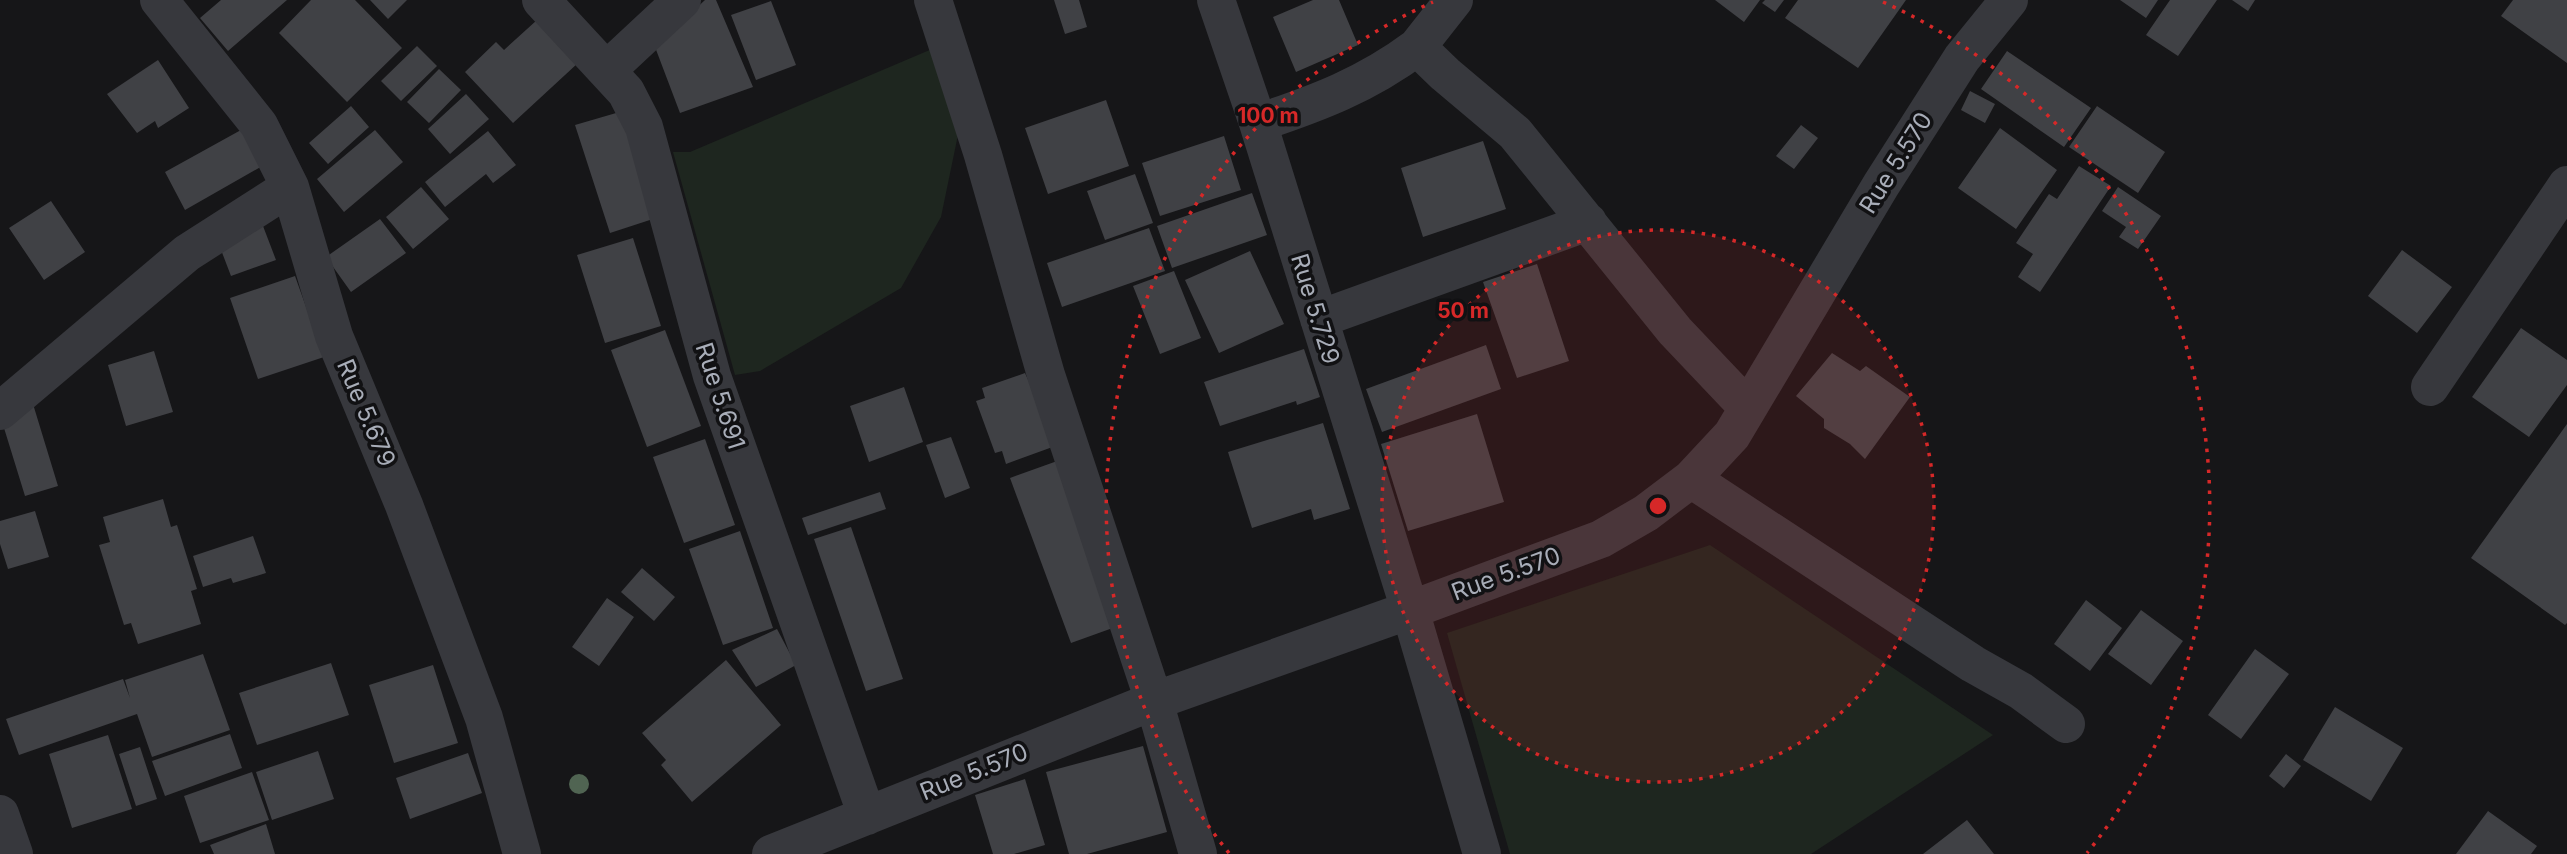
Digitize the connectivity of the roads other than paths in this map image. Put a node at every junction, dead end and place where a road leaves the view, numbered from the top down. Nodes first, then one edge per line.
1 (159, 0) edge
2 (541, 0) edge
3 (682, 0) edge
4 (933, 0) edge
5 (1454, 0) edge
6 (2009, 0) edge
7 (1217, 4) edge
8 (1417, 47) junction
9 (607, 71) junction
10 (1258, 123) junction
11 (2567, 185) edge
12 (290, 187) junction
13 (1588, 222) junction
14 (1319, 319) junction
15 (2430, 387) dead end
16 (1748, 408) junction
17 (0, 411) edge
18 (1691, 479) junction
19 (1410, 610) junction
20 (1154, 701) junction
21 (2066, 724) dead end
22 (0, 814) edge
23 (855, 832) edge
24 (14, 854) edge
25 (522, 854) edge
26 (771, 854) edge
27 (1198, 854) edge
28 (1482, 854) edge

1 - 12 street, Rue 5.679
2 - 9 street, Rue 5.691
3 - 9 street
4 - 20 street
5 - 8 street
6 - 16 street, Rue 5.570
7 - 10 street, Rue 5.729
8 - 10 street
8 - 13 street
9 - 23 street, Rue 5.691
10 - 14 street, Rue 5.729
11 - 15 street
12 - 17 street
12 - 25 street, Rue 5.679
13 - 14 street
13 - 16 street
14 - 19 street, Rue 5.729
16 - 18 street, Rue 5.570
18 - 19 street, Rue 5.570
18 - 21 street
19 - 20 street, Rue 5.570
19 - 28 street, Rue 5.729
20 - 23 street, Rue 5.570
20 - 27 street
22 - 24 street
23 - 26 street, Rue 5.570

